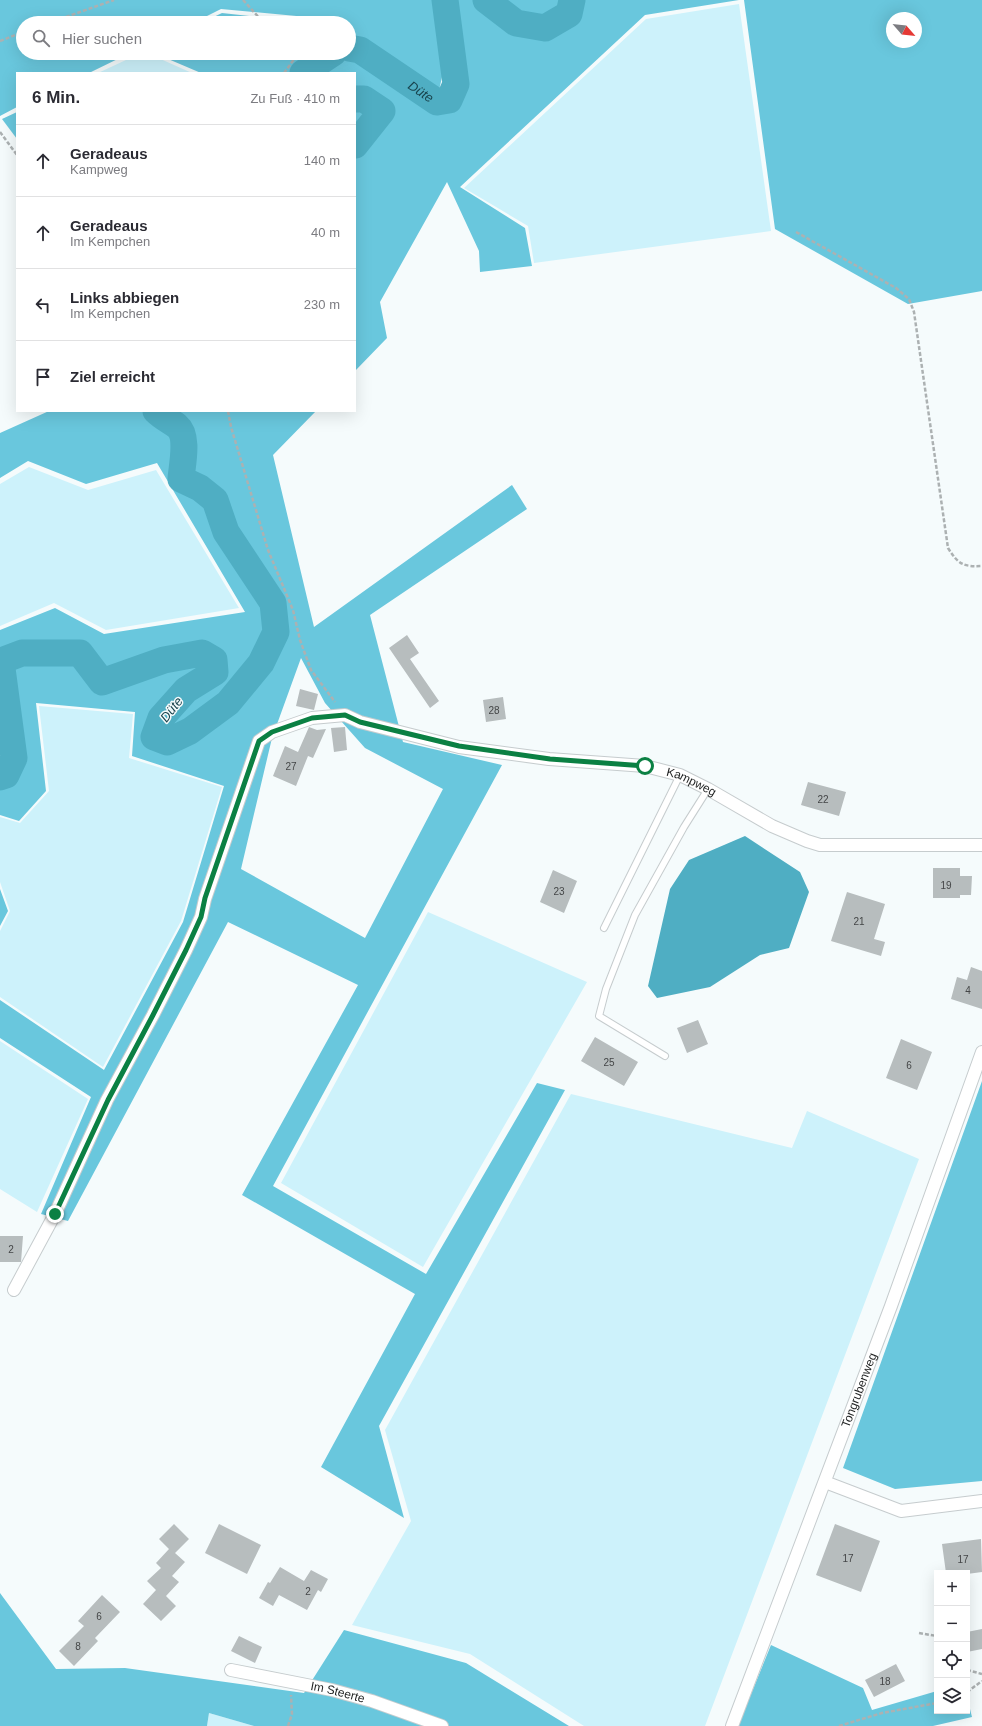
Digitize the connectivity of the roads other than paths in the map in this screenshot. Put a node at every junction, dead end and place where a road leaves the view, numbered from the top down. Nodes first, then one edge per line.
1 (680, 775) junction
2 (708, 789) junction
3 (982, 845) edge
4 (604, 928) dead end
5 (982, 1052) edge
6 (666, 1056) dead end
7 (14, 1290) dead end
8 (825, 1482) junction
9 (982, 1501) edge
10 (231, 1670) dead end
11 (442, 1726) edge
12 (732, 1726) edge

1 - 2 street, Kampweg
1 - 4 lane
1 - 7 street, Kampweg
2 - 3 street, Kampweg
2 - 6 lane
5 - 8 street, Tongrubenweg
8 - 9 street
8 - 12 street, Tongrubenweg
10 - 11 street, Im Steerte

